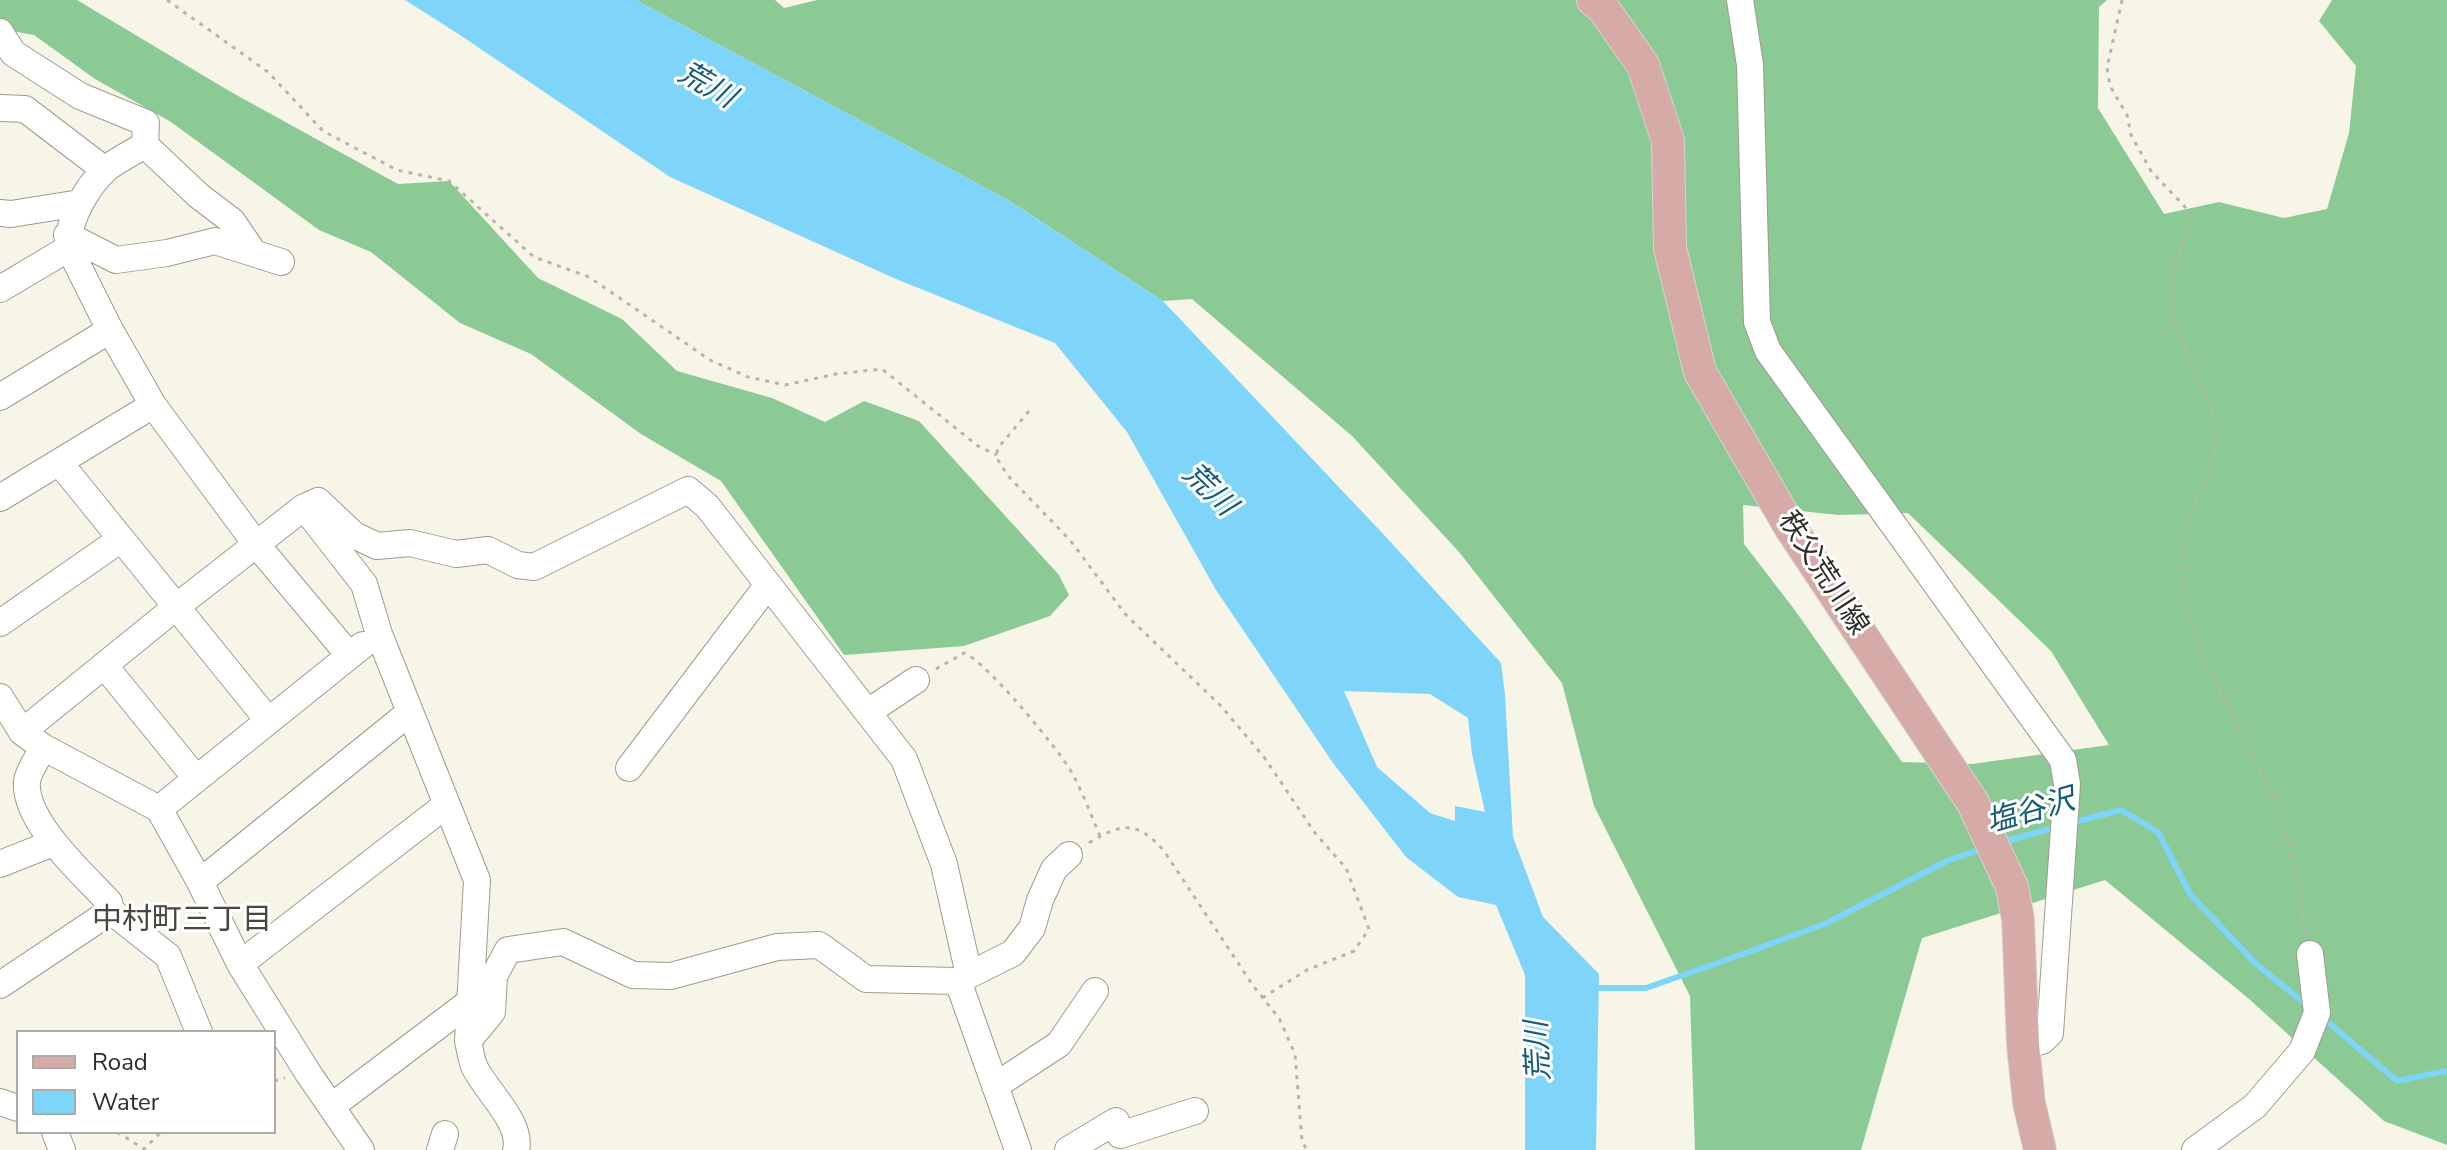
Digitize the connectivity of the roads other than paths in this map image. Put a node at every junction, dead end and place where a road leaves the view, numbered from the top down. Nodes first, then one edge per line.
1 (1593, 0) edge
2 (1740, 0) edge
3 (0, 32) edge
4 (0, 108) edge
5 (145, 145) junction
6 (105, 170) junction
7 (80, 203) junction
8 (0, 213) edge
9 (68, 241) junction
10 (254, 253) junction
11 (281, 262) dead end
12 (0, 289) edge
13 (110, 330) junction
14 (0, 397) edge
15 (153, 405) junction
16 (59, 462) junction
17 (1, 495) edge
18 (304, 507) junction
19 (121, 539) junction
20 (256, 544) junction
21 (767, 586) junction
22 (176, 607) junction
23 (0, 623) edge
24 (379, 634) junction
25 (349, 655) junction
26 (104, 665) junction
27 (916, 680) road end
28 (0, 697) edge
29 (410, 712) junction
30 (868, 712) junction
31 (268, 720) junction
32 (33, 739) junction
33 (629, 768) dead end
34 (195, 777) junction
35 (446, 805) junction
36 (159, 809) junction
37 (53, 843) junction
38 (1069, 855) road end
39 (0, 864) edge
40 (200, 882) junction
41 (111, 911) junction
42 (2310, 954) road end
43 (240, 964) junction
44 (963, 978) junction
45 (0, 985) edge
46 (1095, 991) dead end
47 (471, 1001) junction
48 (198, 1030) edge
49 (468, 1041) junction
50 (2023, 1045) junction
51 (995, 1086) junction
52 (332, 1106) junction
53 (1195, 1111) dead end
54 (361, 1150) edge
55 (516, 1150) edge
56 (1018, 1150) edge
57 (1068, 1150) edge
58 (2040, 1150) edge
59 (2195, 1150) edge

1 - 50 main road, 秩父荒川線
2 - 50 street
3 - 5 street
4 - 6 street
5 - 6 street
5 - 10 street
6 - 7 street
7 - 8 street
7 - 9 street
9 - 10 street
9 - 12 street
9 - 13 street
10 - 11 street
13 - 14 street
13 - 15 street
15 - 16 street
15 - 20 street
16 - 17 street
16 - 19 street
18 - 20 street
18 - 21 street
18 - 24 street
19 - 22 street
19 - 23 street
20 - 22 street
20 - 25 street
21 - 30 street
21 - 33 street
22 - 26 street
22 - 31 street
24 - 25 street
24 - 29 street
25 - 31 street
26 - 32 street
26 - 34 street
27 - 30 street
28 - 32 street
29 - 35 street
29 - 40 street
30 - 44 street
31 - 34 street
32 - 36 street
32 - 37 street
34 - 36 street
35 - 43 street
35 - 47 street
36 - 40 street
37 - 39 street
37 - 41 street
38 - 44 street
40 - 43 street
41 - 45 street
41 - 48 street
42 - 59 street
43 - 52 street
44 - 49 street
44 - 51 street
46 - 51 street
47 - 49 street
47 - 52 street
49 - 55 street
50 - 58 main road, 秩父荒川線
51 - 56 street
52 - 54 street
53 - 57 street

